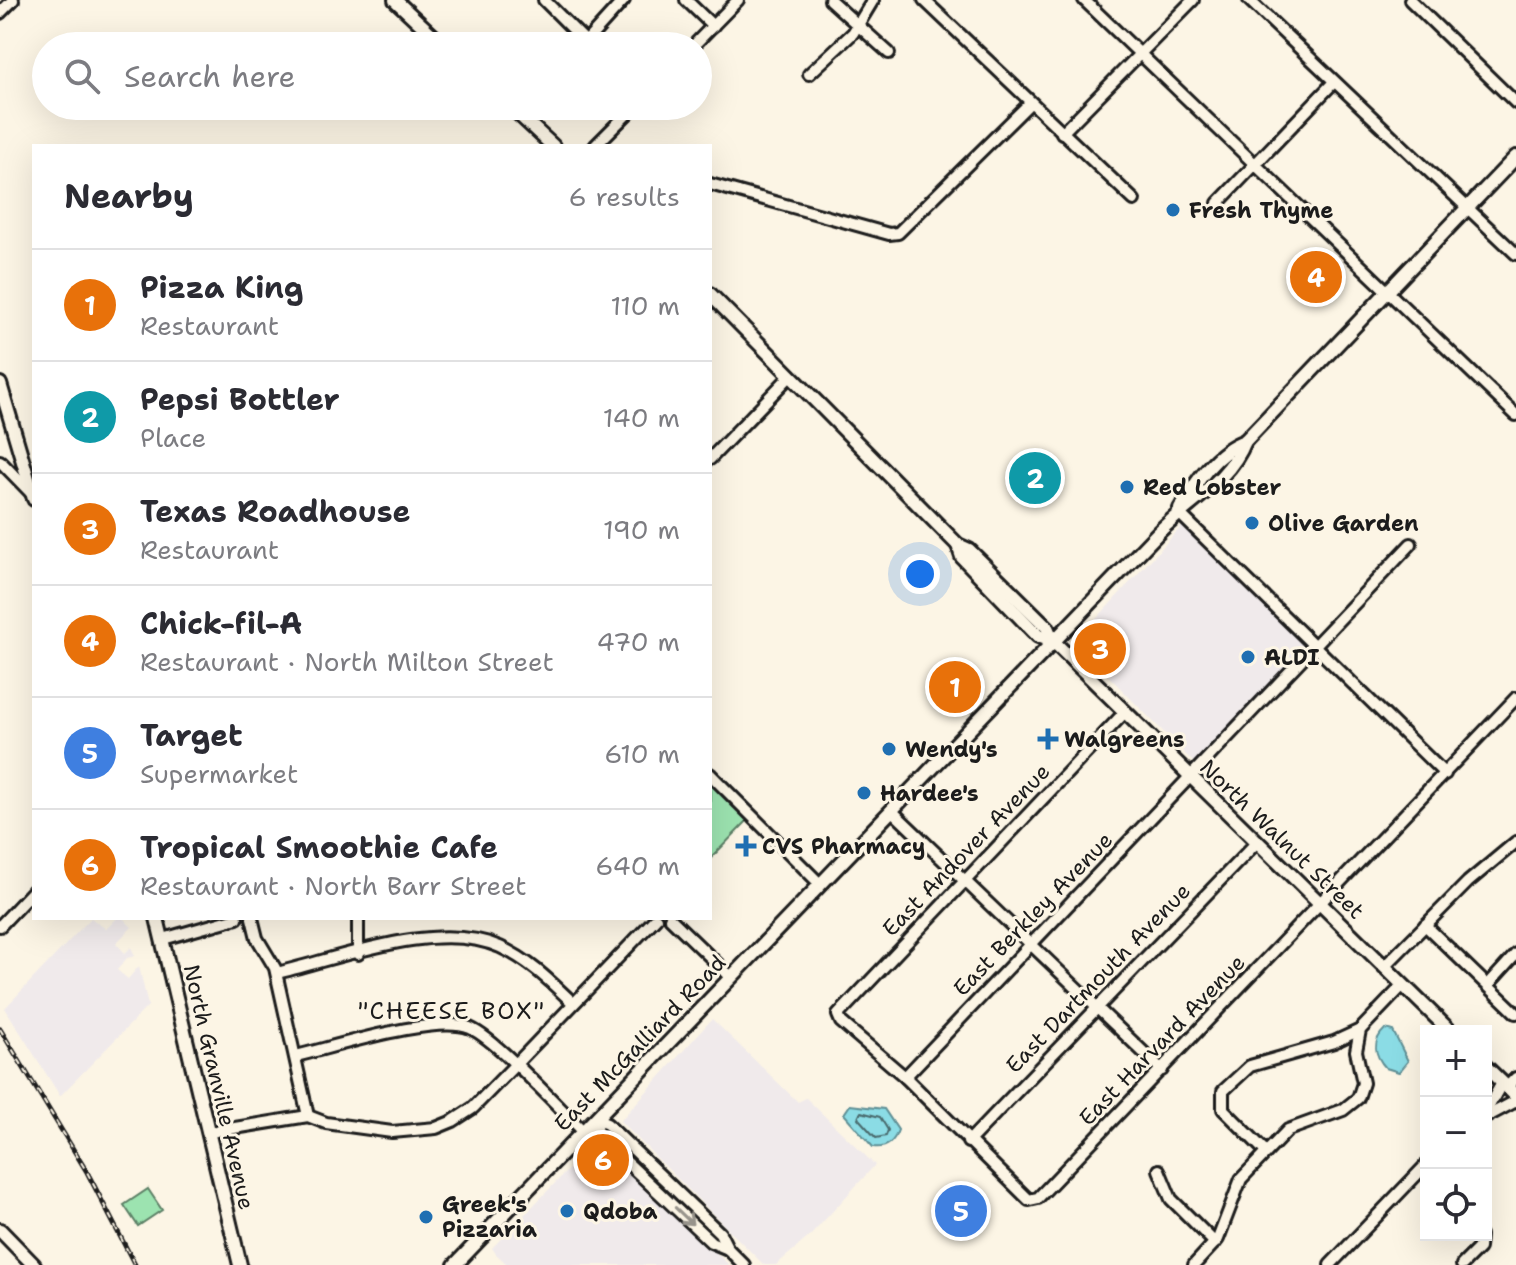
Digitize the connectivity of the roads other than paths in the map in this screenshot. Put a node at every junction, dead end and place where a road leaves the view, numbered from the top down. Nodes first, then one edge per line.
1 (13, 0) edge
2 (544, 0) edge
3 (624, 0) edge
4 (686, 0) edge
5 (738, 0) edge
6 (830, 0) edge
7 (873, 0) edge
8 (924, 0) edge
9 (1084, 0) edge
10 (1193, 0) edge
11 (1249, 0) edge
12 (1413, 1) edge
13 (403, 3) edge
14 (0, 13) edge
15 (859, 25) junction
16 (713, 26) junction
17 (431, 32) edge
18 (574, 32) edge
19 (597, 32) edge
20 (707, 32) edge
21 (889, 53) dead end
22 (1140, 54) junction
23 (809, 74) dead end
24 (1334, 82) junction
25 (1030, 103) junction
26 (1516, 103) edge
27 (528, 120) edge
28 (621, 120) edge
29 (1062, 133) junction
30 (551, 144) edge
31 (597, 144) edge
32 (1516, 157) edge
33 (1257, 165) junction
34 (712, 185) edge
35 (1134, 200) dead end
36 (1218, 203) dead end
37 (1468, 208) junction
38 (1516, 254) edge
39 (1388, 292) junction
40 (712, 296) edge
41 (791, 375) junction
42 (0, 384) edge
43 (1516, 415) edge
44 (712, 457) edge
45 (0, 461) edge
46 (32, 493) edge
47 (32, 495) edge
48 (1178, 512) junction
49 (1411, 544) dead end
50 (1053, 641) junction
51 (1316, 646) junction
52 (1516, 698) edge
53 (1124, 713) junction
54 (1445, 774) junction
55 (712, 776) edge
56 (1192, 779) junction
57 (891, 810) junction
58 (1257, 842) junction
59 (1516, 842) edge
60 (964, 882) junction
61 (820, 884) junction
62 (32, 892) edge
63 (1321, 905) junction
64 (158, 920) edge
65 (233, 920) edge
66 (238, 920) edge
67 (252, 920) edge
68 (358, 920) edge
69 (654, 920) edge
70 (672, 920) edge
71 (1425, 925) junction
72 (0, 926) edge
73 (257, 938) junction
74 (163, 939) junction
75 (1031, 944) junction
76 (358, 954) junction
77 (1516, 954) edge
78 (1384, 967) junction
79 (277, 973) junction
80 (731, 977) junction
81 (1403, 985) junction
82 (1488, 985) junction
83 (573, 1003) junction
84 (1098, 1007) junction
85 (1516, 1013) edge
86 (1444, 1025) edge
87 (1360, 1030) junction
88 (1334, 1042) junction
89 (296, 1056) junction
90 (1357, 1056) junction
91 (514, 1066) junction
92 (1162, 1070) junction
93 (1492, 1072) edge
94 (905, 1077) junction
95 (1511, 1089) edge
96 (1492, 1106) edge
97 (1492, 1110) edge
98 (308, 1116) junction
99 (595, 1119) junction
100 (583, 1131) junction
101 (210, 1132) junction
102 (968, 1142) junction
103 (1266, 1152) junction
104 (1159, 1170) dead end
105 (1420, 1180) edge
106 (0, 1230) edge
107 (1480, 1241) edge
108 (1215, 1243) junction
109 (34, 1265) edge
110 (240, 1265) edge
111 (455, 1265) edge
112 (744, 1265) edge
113 (1194, 1265) edge
114 (1330, 1265) edge
115 (1462, 1265) edge

1 - 14 street
2 - 18 street
3 - 19 street
4 - 16 street
5 - 16 street
6 - 15 street
7 - 15 street
8 - 25 street
9 - 22 street
10 - 22 street
11 - 24 street
12 - 26 street
13 - 17 main road
15 - 21 street
15 - 23 street
16 - 20 street
22 - 29 street
22 - 33 street
24 - 33 street
24 - 37 street
25 - 29 street
25 - 34 street
27 - 30 main road
28 - 31 street
29 - 35 street
32 - 37 main road, East McGalliard Road
33 - 36 street
33 - 39 street
37 - 38 street
37 - 39 main road, East McGalliard Road
39 - 43 street
39 - 48 main road, East McGalliard Road
40 - 41 main road, North Walnut Street
41 - 44 street
41 - 50 main road, North Walnut Street
42 - 46 main road
45 - 47 street
48 - 50 main road, East McGalliard Road
48 - 51 street
49 - 51 street, East Berkley Avenue
50 - 53 main road, North Walnut Street
50 - 57 main road, East McGalliard Road
51 - 54 street
51 - 56 street, East Berkley Avenue
52 - 54 street, East Harvard Avenue
53 - 56 main road, North Walnut Street
53 - 60 street, East Andover Avenue
54 - 63 street, East Harvard Avenue
55 - 61 street
56 - 58 main road, North Walnut Street
56 - 75 street, East Berkley Avenue
57 - 60 street
57 - 61 main road, East McGalliard Road
58 - 63 main road, North Walnut Street
58 - 84 street, East Dartmouth Avenue
59 - 71 street
60 - 75 street
60 - 94 street, East Andover Avenue
61 - 80 main road, East McGalliard Road
62 - 72 street
63 - 78 main road, North Walnut Street
63 - 92 street, East Harvard Avenue
64 - 74 main road, North Granville Avenue
65 - 74 street
66 - 73 street
67 - 73 street
68 - 76 street
69 - 83 street
70 - 80 street
71 - 78 street
71 - 82 street
73 - 79 street
74 - 101 main road, North Granville Avenue
75 - 84 street
75 - 94 street, East Berkley Avenue
76 - 79 street
76 - 83 street
77 - 82 street
78 - 81 main road, North Walnut Street
79 - 89 street
80 - 99 main road, East McGalliard Road
81 - 86 main road, North Walnut Street
81 - 87 street
82 - 85 street
83 - 91 street
84 - 92 street
84 - 102 street, East Dartmouth Avenue
87 - 88 street
87 - 90 street
88 - 90 street
88 - 103 street
89 - 91 street
89 - 98 street
90 - 103 street
91 - 98 street
91 - 100 street
92 - 102 street, East Harvard Avenue
93 - 95 main road
94 - 102 street
95 - 96 street
95 - 97 street
98 - 101 street
99 - 100 main road, East McGalliard Road
99 - 112 street
100 - 111 main road, East McGalliard Road
101 - 110 main road, North Granville Avenue
103 - 108 street
104 - 108 street
105 - 114 street
106 - 109 main road
107 - 115 street
108 - 113 street

